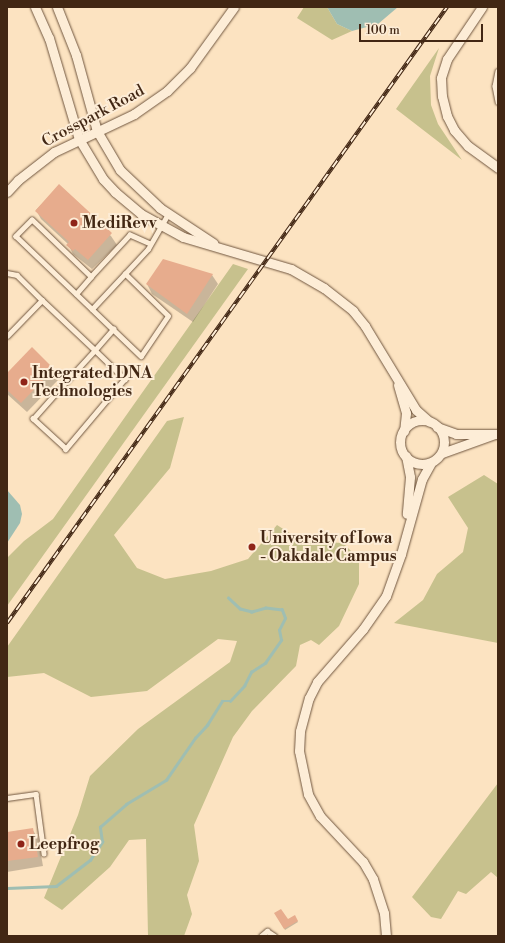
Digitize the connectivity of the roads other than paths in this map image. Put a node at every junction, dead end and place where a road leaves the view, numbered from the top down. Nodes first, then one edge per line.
1 (35, 7) edge
2 (57, 7) edge
3 (234, 7) edge
4 (482, 7) edge
5 (498, 71) edge
6 (498, 102) edge
7 (97, 131) junction
8 (79, 139) junction
9 (498, 168) edge
10 (7, 192) edge
11 (168, 214) junction
12 (161, 226) junction
13 (150, 244) junction
14 (218, 246) junction
15 (7, 273) edge
16 (125, 274) junction
17 (91, 277) junction
18 (76, 294) junction
19 (42, 300) junction
20 (92, 309) junction
21 (113, 329) junction
22 (7, 336) edge
23 (95, 350) junction
24 (396, 380) junction
25 (434, 424) junction
26 (404, 430) junction
27 (497, 434) edge
28 (442, 453) junction
29 (406, 456) junction
30 (431, 463) junction
31 (407, 526) junction
32 (7, 798) edge
33 (44, 853) dead end
34 (261, 936) edge
35 (275, 936) edge
36 (386, 936) edge

1 - 8 street
2 - 7 street
3 - 7 street, Crosspark Road
4 - 9 street
5 - 6 lane
7 - 8 street, Crosspark Road
7 - 11 street
8 - 10 street, Crosspark Road
8 - 12 street
11 - 12 lane
11 - 14 street
12 - 13 lane
12 - 14 street
13 - 16 lane
13 - 17 lane
14 - 24 street
15 - 19 lane
16 - 20 lane
16 - 21 lane
17 - 18 lane
17 - 18 lane
18 - 20 lane
19 - 22 lane
19 - 23 lane
20 - 21 lane
21 - 23 lane
23 - 23 lane
24 - 25 street
24 - 26 street
25 - 26 street
25 - 27 street
25 - 28 street
26 - 29 street
27 - 28 street
28 - 30 street
29 - 30 street
29 - 31 street
30 - 31 street
31 - 36 street
32 - 33 lane
34 - 35 lane

